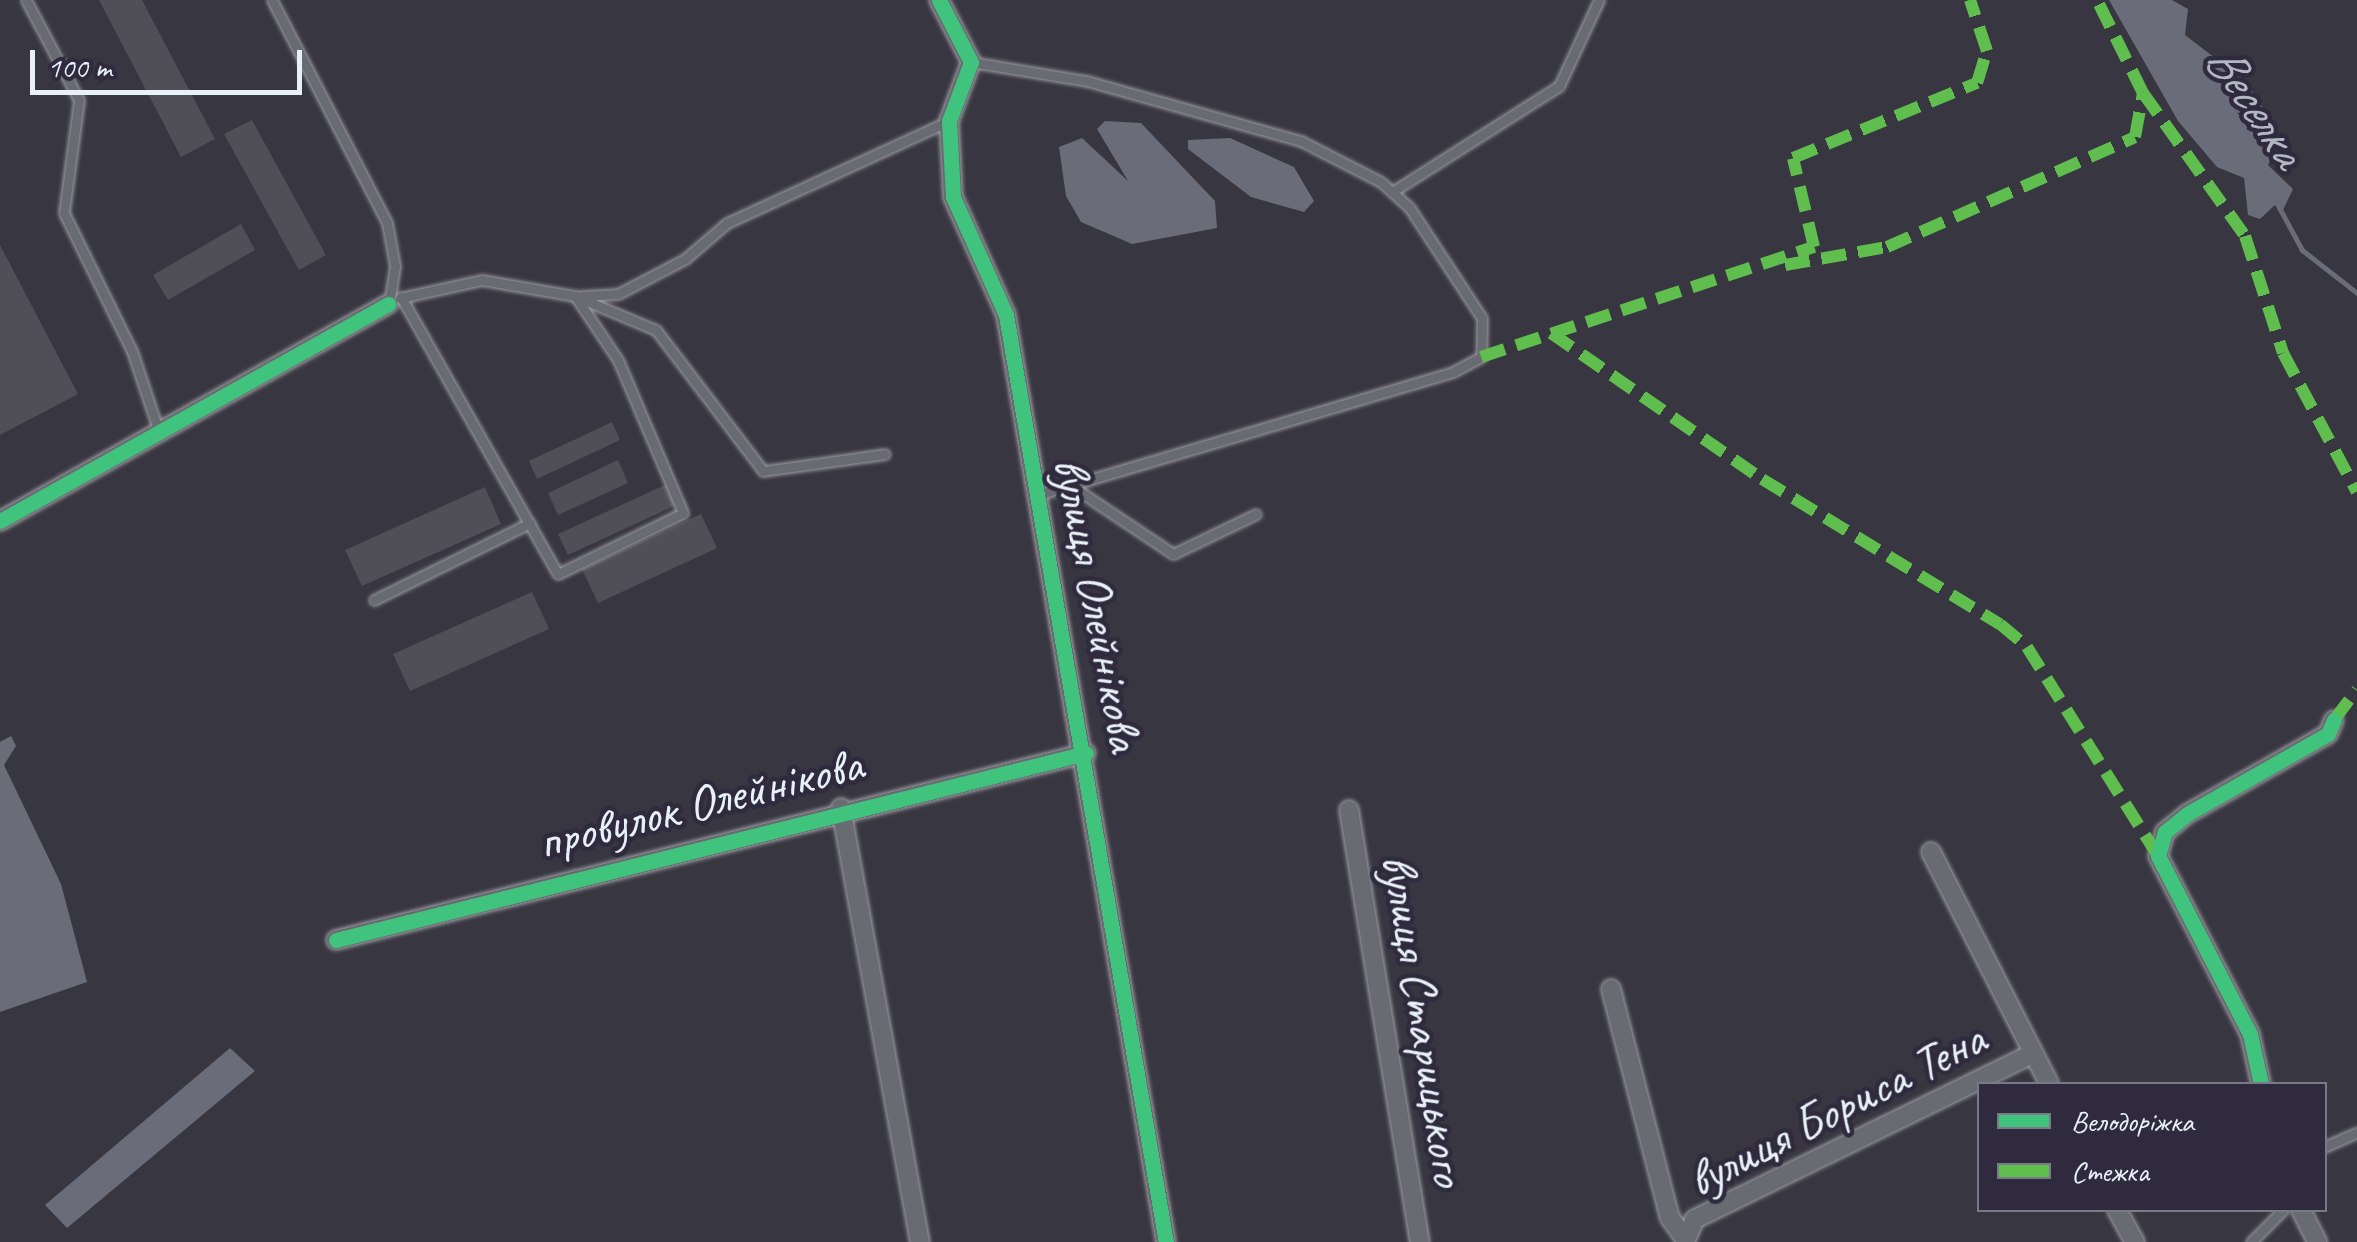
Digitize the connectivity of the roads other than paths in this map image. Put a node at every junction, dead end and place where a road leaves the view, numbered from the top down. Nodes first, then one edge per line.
1 (26, 0) edge
2 (272, 0) edge
3 (940, 0) edge
4 (1599, 0) edge
5 (970, 62) junction
6 (949, 121) junction
7 (1392, 192) junction
8 (575, 296) junction
9 (395, 300) junction
10 (158, 432) junction
11 (885, 454) dead end
12 (1070, 486) junction
13 (1040, 494) junction
14 (1256, 514) dead end
15 (0, 521) edge
16 (530, 523) junction
17 (374, 600) dead end
18 (2334, 720) dead end
19 (1086, 753) junction
20 (841, 808) junction
21 (1349, 810) dead end
22 (1931, 852) dead end
23 (336, 940) dead end
24 (1611, 990) dead end
25 (2032, 1054) junction
26 (2048, 1082) edge
27 (2261, 1082) edge
28 (2357, 1132) edge
29 (2327, 1146) edge
30 (2118, 1212) edge
31 (2281, 1212) edge
32 (2301, 1212) edge
33 (1685, 1240) edge
34 (920, 1242) edge
35 (1166, 1242) edge
36 (1420, 1242) edge
37 (2134, 1242) edge
38 (2251, 1242) edge
39 (2317, 1242) edge

1 - 10 lane
2 - 9 lane
3 - 5 street
4 - 7 lane
5 - 6 street, вулиця Олейнікова
5 - 7 lane
6 - 8 lane
6 - 13 street, вулиця Олейнікова
7 - 12 lane
8 - 9 lane
8 - 11 lane
8 - 16 lane
9 - 10 street
9 - 16 lane
10 - 15 street
12 - 13 lane
12 - 14 lane
13 - 19 street, вулиця Олейнікова
16 - 17 lane
18 - 27 street
19 - 20 street, провулок Олейнікова
19 - 35 street, вулиця Олейнікова
20 - 23 street, провулок Олейнікова
20 - 34 street, провулок Олейнікова
21 - 36 street, вулиця Старицького
22 - 25 street
24 - 33 street
25 - 26 street
25 - 33 street, вулиця Бориса Тена
28 - 29 lane
30 - 37 street
31 - 38 lane
32 - 39 street

